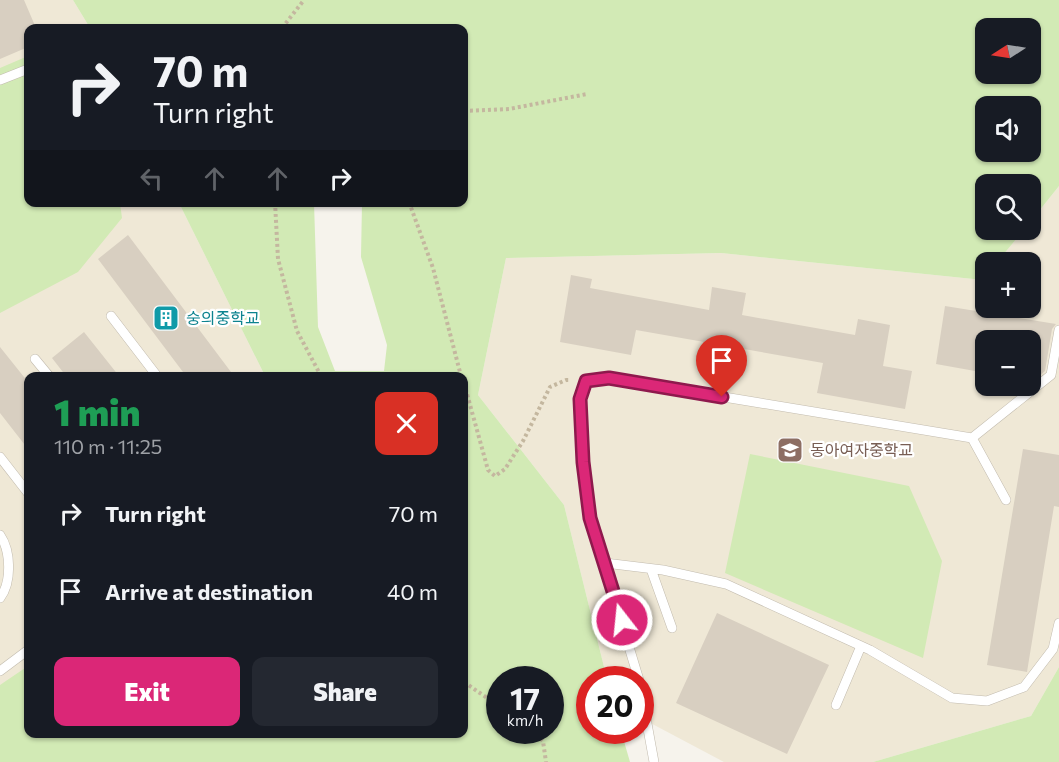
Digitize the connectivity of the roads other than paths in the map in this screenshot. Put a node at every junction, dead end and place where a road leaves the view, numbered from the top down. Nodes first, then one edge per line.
1 (24, 71) edge
2 (0, 80) edge
3 (111, 316) dead end
4 (1059, 330) edge
5 (35, 359) dead end
6 (46, 372) edge
7 (154, 372) edge
8 (972, 438) junction
9 (0, 457) edge
10 (24, 488) edge
11 (1006, 500) dead end
12 (0, 535) edge
13 (605, 563) junction
14 (651, 569) junction
15 (0, 598) edge
16 (1059, 623) edge
17 (672, 628) dead end
18 (861, 646) junction
19 (24, 653) edge
20 (635, 666) edge
21 (0, 671) edge
22 (836, 705) dead end
23 (651, 744) edge
24 (654, 762) edge

1 - 2 lane
3 - 7 lane
4 - 8 lane
5 - 6 lane
8 - 11 lane
8 - 13 lane
9 - 10 lane
12 - 15 lane
13 - 14 lane
13 - 20 lane
14 - 17 lane
14 - 18 lane
16 - 18 lane
18 - 22 lane
19 - 21 lane
23 - 24 lane

